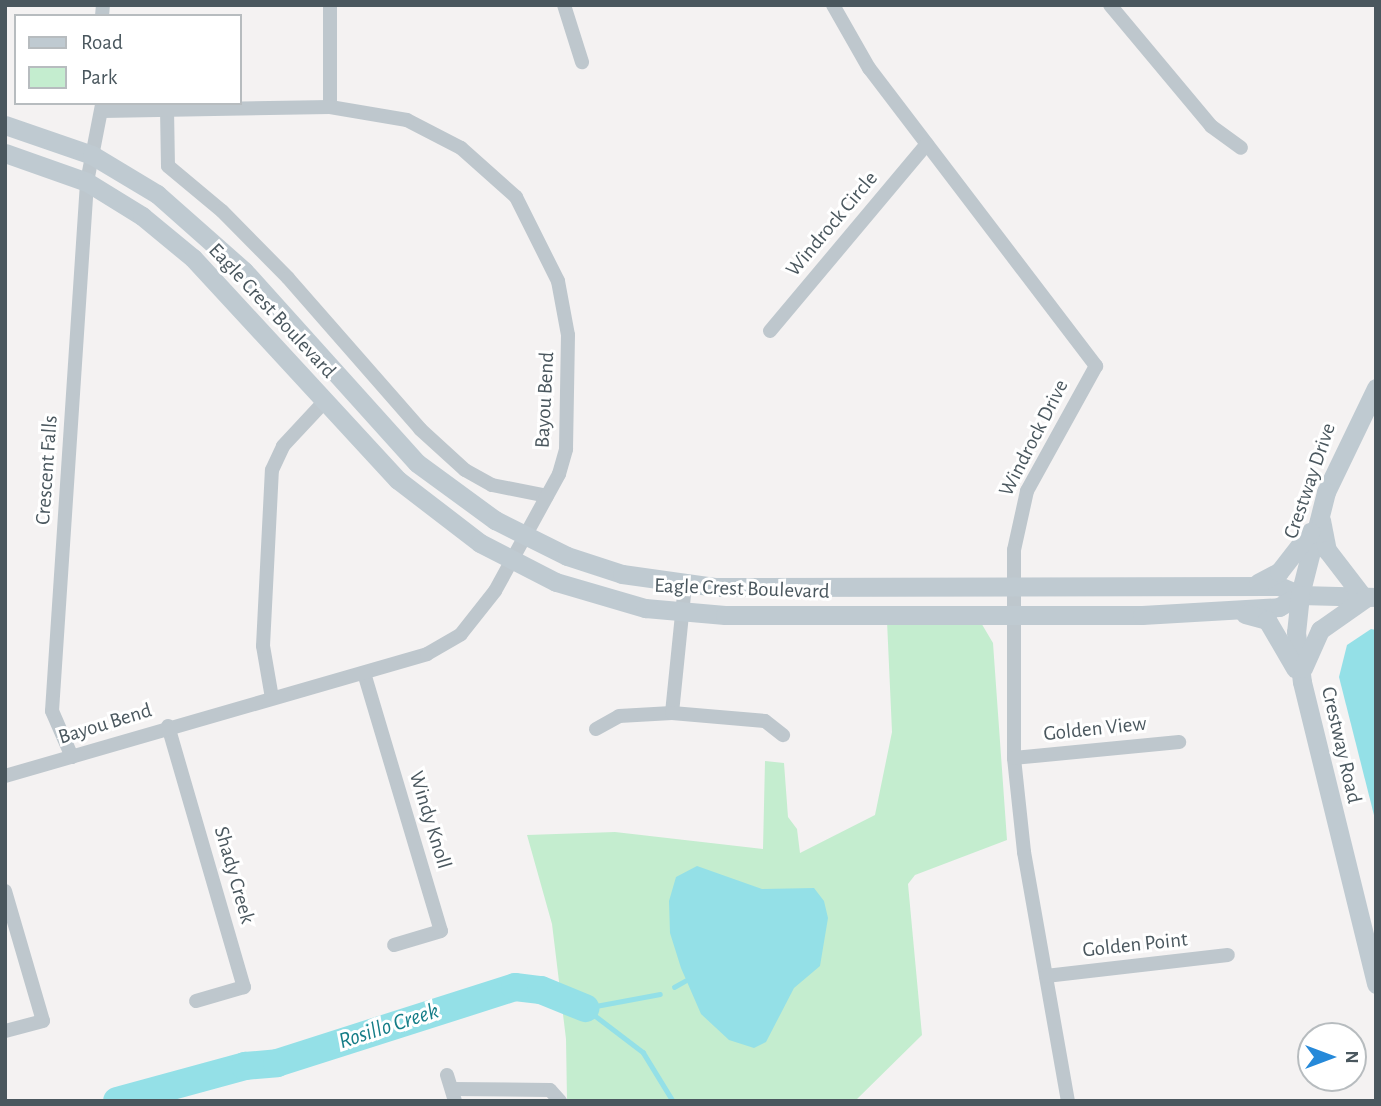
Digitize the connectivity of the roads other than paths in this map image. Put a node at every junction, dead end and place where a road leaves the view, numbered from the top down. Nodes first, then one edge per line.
1 (330, 5) edge
2 (564, 5) edge
3 (833, 5) edge
4 (1110, 5) edge
5 (582, 62) dead end
6 (102, 107) edge
7 (330, 107) junction
8 (167, 109) junction
9 (5, 125) edge
10 (927, 144) junction
11 (1241, 148) dead end
12 (5, 153) edge
13 (92, 155) junction
14 (87, 182) junction
15 (770, 331) dead end
16 (1376, 388) edge
17 (324, 402) junction
18 (547, 496) junction
19 (1319, 516) junction
20 (524, 536) junction
21 (513, 561) junction
22 (685, 585) junction
23 (1248, 586) junction
24 (1013, 589) junction
25 (1300, 595) junction
26 (1369, 597) edge
27 (1220, 608) junction
28 (683, 613) junction
29 (1012, 615) junction
30 (365, 673) junction
31 (1302, 679) junction
32 (272, 698) junction
33 (672, 713) junction
34 (169, 726) junction
35 (596, 729) dead end
36 (783, 735) dead end
37 (1179, 742) dead end
38 (72, 757) junction
39 (1014, 758) junction
40 (5, 776) edge
41 (5, 891) edge
42 (394, 945) dead end
43 (1228, 955) dead end
44 (1046, 976) junction
45 (1376, 984) edge
46 (196, 1001) dead end
47 (5, 1031) edge
48 (451, 1088) edge
49 (559, 1101) edge
50 (1068, 1101) edge

1 - 7 street
2 - 5 street
3 - 10 street, Windrock Drive
4 - 11 street
6 - 8 street, Bayou Bend
6 - 13 street, Crescent Falls
7 - 8 street, Bayou Bend
7 - 18 street, Bayou Bend
8 - 18 street, Eagle Crest Boulevard
9 - 13 main road, Eagle Crest Boulevard
10 - 15 street, Windrock Circle
10 - 24 street, Windrock Drive
12 - 14 main road, Eagle Crest Boulevard
13 - 14 street, Crescent Falls
13 - 20 main road, Eagle Crest Boulevard
14 - 17 main road, Eagle Crest Boulevard
14 - 38 street, Crescent Falls
16 - 19 main road, Crestway Drive
17 - 21 main road, Eagle Crest Boulevard
17 - 32 street
18 - 20 street, Bayou Bend
19 - 23 main road
19 - 25 main road, Crestway Drive
19 - 26 main road
20 - 21 street, Bayou Bend
20 - 22 main road, Eagle Crest Boulevard
21 - 28 main road, Eagle Crest Boulevard
21 - 30 street, Bayou Bend
22 - 24 main road, Eagle Crest Boulevard
22 - 28 street
23 - 24 main road, Eagle Crest Boulevard
23 - 25 main road, Eagle Crest Boulevard
24 - 29 street, Windrock Drive
25 - 26 main road, Eagle Crest Boulevard
25 - 27 main road, Eagle Crest Boulevard
25 - 31 main road, Crestway Road
26 - 31 main road
27 - 29 main road, Eagle Crest Boulevard
27 - 31 main road
28 - 29 main road, Eagle Crest Boulevard
28 - 33 street
29 - 39 street, Windrock Drive
30 - 32 street, Bayou Bend
30 - 42 street, Windy Knoll
31 - 45 main road, Crestway Road
32 - 34 street, Bayou Bend
33 - 35 street
33 - 36 street
34 - 38 street, Bayou Bend
34 - 46 street, Shady Creek
37 - 39 street, Golden View
38 - 40 street, Bayou Bend
39 - 44 street, Windrock Drive
41 - 47 street
43 - 44 street, Golden Point
44 - 50 street, Windrock Drive
48 - 49 street

